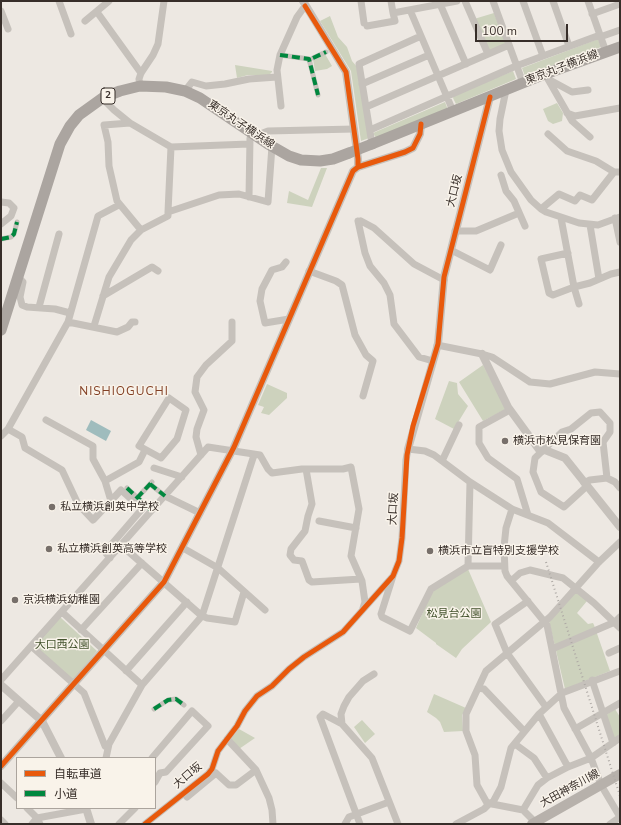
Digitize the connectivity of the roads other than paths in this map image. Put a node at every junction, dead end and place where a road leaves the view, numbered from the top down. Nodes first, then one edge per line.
1 (59, 1) edge
2 (109, 1) edge
3 (164, 1) edge
4 (361, 1) edge
5 (391, 1) edge
6 (457, 1) edge
7 (465, 1) edge
8 (493, 1) edge
9 (523, 1) edge
10 (553, 1) edge
11 (588, 1) edge
12 (619, 1) edge
13 (304, 4) edge
14 (440, 4) junction
15 (620, 4) edge
16 (3, 9) edge
17 (410, 10) junction
18 (97, 12) junction
19 (393, 13) junction
20 (592, 14) junction
21 (85, 22) dead end
22 (8, 29) dead end
23 (620, 30) edge
24 (70, 34) dead end
25 (421, 36) junction
26 (600, 36) junction
27 (509, 45) junction
28 (569, 46) junction
29 (620, 47) edge
30 (606, 52) junction
31 (329, 53) junction
32 (488, 54) junction
33 (280, 55) junction
34 (429, 55) junction
35 (543, 56) junction
36 (312, 58) dead end
37 (466, 64) junction
38 (516, 66) junction
39 (141, 73) junction
40 (438, 75) junction
41 (547, 77) junction
42 (277, 78) junction
43 (362, 84) junction
44 (523, 84) junction
45 (140, 86) junction
46 (506, 90) junction
47 (588, 90) dead end
48 (185, 91) junction
49 (318, 95) dead end
50 (447, 96) junction
51 (490, 97) junction
52 (102, 98) junction
53 (281, 106) dead end
54 (366, 107) junction
55 (620, 108) edge
56 (453, 111) junction
57 (567, 113) junction
58 (130, 123) junction
59 (421, 124) junction
60 (354, 129) junction
61 (370, 130) junction
62 (548, 134) dead end
63 (590, 137) dead end
64 (253, 140) junction
65 (372, 144) junction
66 (272, 146) junction
67 (171, 147) junction
68 (358, 167) junction
69 (617, 172) edge
70 (501, 175) dead end
71 (249, 198) junction
72 (1, 202) edge
73 (119, 205) junction
74 (541, 209) junction
75 (168, 212) junction
76 (519, 213) junction
77 (561, 218) junction
78 (618, 218) edge
79 (17, 222) dead end
80 (1, 224) edge
81 (590, 225) junction
82 (525, 226) dead end
83 (141, 230) junction
84 (456, 231) junction
85 (59, 234) dead end
86 (1, 239) edge
87 (620, 242) edge
88 (501, 245) dead end
89 (451, 250) junction
90 (568, 253) junction
91 (286, 262) dead end
92 (158, 271) dead end
93 (310, 271) junction
94 (620, 272) edge
95 (18, 277) junction
96 (599, 279) junction
97 (444, 280) junction
98 (574, 287) junction
99 (103, 296) junction
100 (578, 304) dead end
101 (39, 307) junction
102 (70, 313) junction
103 (289, 318) junction
104 (68, 322) junction
105 (134, 322) dead end
106 (232, 322) dead end
107 (94, 326) junction
108 (1, 330) edge
109 (438, 345) junction
110 (482, 354) junction
111 (433, 361) junction
112 (620, 374) edge
113 (363, 396) dead end
114 (510, 410) junction
115 (46, 420) dead end
116 (459, 425) dead end
117 (8, 428) junction
118 (1, 436) edge
119 (408, 449) junction
120 (145, 450) junction
121 (542, 450) junction
122 (231, 451) junction
123 (201, 455) junction
124 (254, 455) junction
125 (442, 461) junction
126 (154, 468) dead end
127 (306, 469) junction
128 (182, 477) junction
129 (607, 478) junction
130 (105, 481) junction
131 (470, 482) junction
132 (586, 484) junction
133 (127, 488) dead end
134 (620, 488) edge
135 (165, 496) junction
136 (137, 498) junction
137 (111, 501) junction
138 (512, 509) junction
139 (152, 511) junction
140 (200, 513) junction
141 (532, 516) junction
142 (319, 521) dead end
143 (620, 527) edge
144 (356, 528) junction
145 (620, 542) edge
146 (121, 545) junction
147 (183, 548) junction
148 (110, 558) junction
149 (598, 562) junction
150 (142, 563) junction
151 (468, 566) junction
152 (504, 566) junction
153 (218, 568) junction
154 (393, 576) junction
155 (361, 579) junction
156 (511, 581) junction
157 (164, 582) junction
158 (576, 588) junction
159 (244, 592) junction
160 (187, 602) junction
161 (528, 602) junction
162 (265, 610) dead end
163 (362, 610) junction
164 (62, 612) junction
165 (202, 616) junction
166 (544, 622) junction
167 (618, 622) edge
168 (81, 630) junction
169 (31, 646) junction
170 (620, 648) edge
171 (552, 649) junction
172 (104, 650) junction
173 (507, 653) junction
174 (609, 653) dead end
175 (126, 670) junction
176 (620, 671) edge
177 (374, 674) dead end
178 (1, 680) edge
179 (592, 680) junction
180 (74, 684) junction
181 (1, 685) edge
182 (142, 685) junction
183 (478, 688) junction
184 (562, 692) junction
185 (19, 701) junction
186 (620, 703) edge
187 (184, 705) dead end
188 (546, 707) junction
189 (154, 708) dead end
190 (603, 713) junction
191 (539, 714) junction
192 (1, 721) edge
193 (42, 721) junction
194 (342, 724) junction
195 (575, 729) junction
196 (524, 731) junction
197 (620, 738) edge
198 (227, 739) junction
199 (613, 743) junction
200 (515, 744) junction
201 (108, 748) junction
202 (60, 757) edge
203 (106, 757) edge
204 (153, 757) edge
205 (591, 758) junction
206 (1, 766) edge
207 (568, 767) junction
208 (256, 770) junction
209 (157, 771) edge
210 (620, 774) edge
211 (547, 778) junction
212 (1, 783) edge
213 (601, 785) junction
214 (16, 795) edge
215 (182, 795) junction
216 (389, 802) junction
217 (491, 804) junction
218 (28, 809) edge
219 (86, 809) edge
220 (134, 809) edge
221 (523, 810) junction
222 (356, 814) junction
223 (620, 817) edge
224 (1, 820) edge
225 (39, 821) edge
226 (5, 824) edge
227 (32, 824) edge
228 (91, 824) edge
229 (119, 824) edge
230 (145, 824) edge
231 (272, 824) edge
232 (345, 824) edge
233 (360, 824) edge
234 (398, 824) edge
235 (456, 824) edge
236 (535, 824) edge
237 (610, 824) edge

1 - 24 street
2 - 18 street
3 - 39 street
4 - 19 street
5 - 19 street
6 - 14 street
7 - 32 street
8 - 27 street
9 - 35 street
10 - 28 street
11 - 20 street
12 - 15 street
13 - 31 street
13 - 33 street
14 - 17 street
14 - 37 street
15 - 20 street
16 - 22 street
17 - 19 street
17 - 25 street
18 - 21 street
18 - 39 street
20 - 26 street
23 - 26 street
25 - 34 street
25 - 43 street
26 - 28 street
26 - 30 street
27 - 32 street
27 - 38 street
28 - 35 street
29 - 30 main road, 東京丸子横浜線 / 2
30 - 41 main road, 東京丸子横浜線 / 2
31 - 36 street
31 - 60 street
32 - 37 street
33 - 42 street
33 - 49 street
34 - 40 street
34 - 43 street
35 - 38 street
37 - 40 street
38 - 44 street
38 - 50 street
39 - 45 street
40 - 50 street
40 - 54 street
41 - 44 main road, 東京丸子横浜線 / 2
41 - 47 street
41 - 57 street
42 - 48 street
42 - 53 street
43 - 54 street
44 - 46 main road, 東京丸子横浜線 / 2
45 - 48 main road, 東京丸子横浜線 / 2
45 - 52 main road, 東京丸子横浜線 / 2
46 - 51 main road, 東京丸子横浜線 / 2
46 - 74 street
48 - 64 main road, 東京丸子横浜線 / 2
50 - 56 street
50 - 61 street
51 - 56 main road, 東京丸子横浜線 / 2
51 - 84 street, 大口坂
52 - 58 street
52 - 95 main road, 東京丸子横浜線 / 2
54 - 61 street
55 - 57 street
56 - 59 main road, 東京丸子横浜線 / 2
57 - 63 street
58 - 67 street
58 - 73 street
59 - 65 main road, 東京丸子横浜線 / 2
59 - 68 street
60 - 64 street
60 - 68 street
61 - 65 street
62 - 69 street
64 - 66 main road, 東京丸子横浜線 / 2
64 - 67 street
64 - 71 street
65 - 66 main road, 東京丸子横浜線 / 2, bridge
66 - 71 street
67 - 75 street
68 - 93 street
69 - 74 street
70 - 76 street
71 - 75 street
72 - 80 street
73 - 83 street
73 - 102 street
74 - 77 street
75 - 83 street
76 - 82 street
76 - 84 street
77 - 81 street
77 - 90 street
78 - 81 street
78 - 87 street
79 - 86 street
81 - 96 street
83 - 99 street
84 - 89 street, 大口坂
85 - 101 street
88 - 89 street
89 - 97 street, 大口坂
90 - 98 street
90 - 98 street
91 - 103 street
92 - 99 street
93 - 103 street
93 - 113 street
94 - 96 street
95 - 101 street
95 - 108 main road, 東京丸子横浜線 / 2
96 - 98 street
97 - 109 street, 大口坂
97 - 111 street
98 - 100 street
99 - 107 street
101 - 102 street
102 - 104 street
103 - 122 street
104 - 107 street
104 - 117 street
105 - 107 street
106 - 123 street
109 - 110 street
109 - 111 street, 大口坂
110 - 112 street
110 - 114 street
111 - 119 street, 大口坂
114 - 121 street
114 - 141 street
115 - 130 street
116 - 125 street
117 - 118 street
117 - 137 street
119 - 125 street
119 - 154 street, 大口坂
120 - 120 street
120 - 130 street
121 - 129 street
121 - 132 street
121 - 132 street
122 - 123 street
122 - 124 street
122 - 140 street
123 - 128 street
124 - 127 street
124 - 153 street
125 - 131 street
126 - 128 street
127 - 144 street
127 - 155 street
128 - 135 street
129 - 132 street
129 - 134 street
130 - 137 street
131 - 138 street
131 - 151 street
132 - 143 street
133 - 136 street
135 - 136 street
135 - 139 street
135 - 140 street
136 - 139 street
137 - 148 street
138 - 141 street
138 - 152 street
139 - 146 street
140 - 147 street
141 - 149 street
142 - 144 street
144 - 155 street
145 - 149 street
146 - 148 street
146 - 150 street
147 - 153 street
147 - 157 street
148 - 164 street
149 - 158 street
150 - 157 street
150 - 168 street
151 - 152 street
151 - 154 street
152 - 156 street
153 - 159 street
153 - 165 street
154 - 163 street, 大口坂
155 - 163 street
156 - 158 street
156 - 161 street
157 - 160 street
157 - 172 street
158 - 166 street
158 - 167 street
159 - 162 street
159 - 165 street
160 - 165 street
160 - 175 street
161 - 166 street
161 - 173 street
163 - 198 street, 大口坂
164 - 168 street
164 - 169 street
165 - 182 street
166 - 171 street
166 - 173 street
167 - 171 street
168 - 172 street
169 - 178 street
169 - 180 street
170 - 174 street
171 - 184 street
172 - 175 street
172 - 180 street
173 - 183 street
173 - 188 street
175 - 182 street
176 - 179 street
177 - 194 street
179 - 184 street
179 - 190 street
180 - 193 street
180 - 201 street
181 - 185 street
182 - 201 street
183 - 196 street
183 - 217 street
184 - 188 street
184 - 195 street
185 - 192 street
185 - 193 street
186 - 190 street
187 - 189 street
188 - 191 street
190 - 195 street
190 - 199 street
191 - 196 street
191 - 207 street
193 - 202 street
193 - 206 street
194 - 216 street
194 - 222 street
195 - 205 street
196 - 200 street
197 - 199 street
198 - 208 street
198 - 215 street, 大口坂
199 - 205 street
200 - 211 street
200 - 217 street
201 - 203 street
204 - 209 street
205 - 207 street
205 - 213 street
207 - 211 street
208 - 215 street
208 - 231 street
210 - 213 main road, 大田神奈川線
211 - 221 street
212 - 214 street
213 - 223 street
213 - 236 main road, 大田神奈川線
215 - 230 street, 大口坂
216 - 222 street
216 - 234 street
217 - 221 street
217 - 235 street
218 - 225 street
219 - 225 street
219 - 228 street
220 - 229 street
221 - 236 street
222 - 232 street
222 - 233 street
223 - 237 street
224 - 226 street
225 - 227 street

